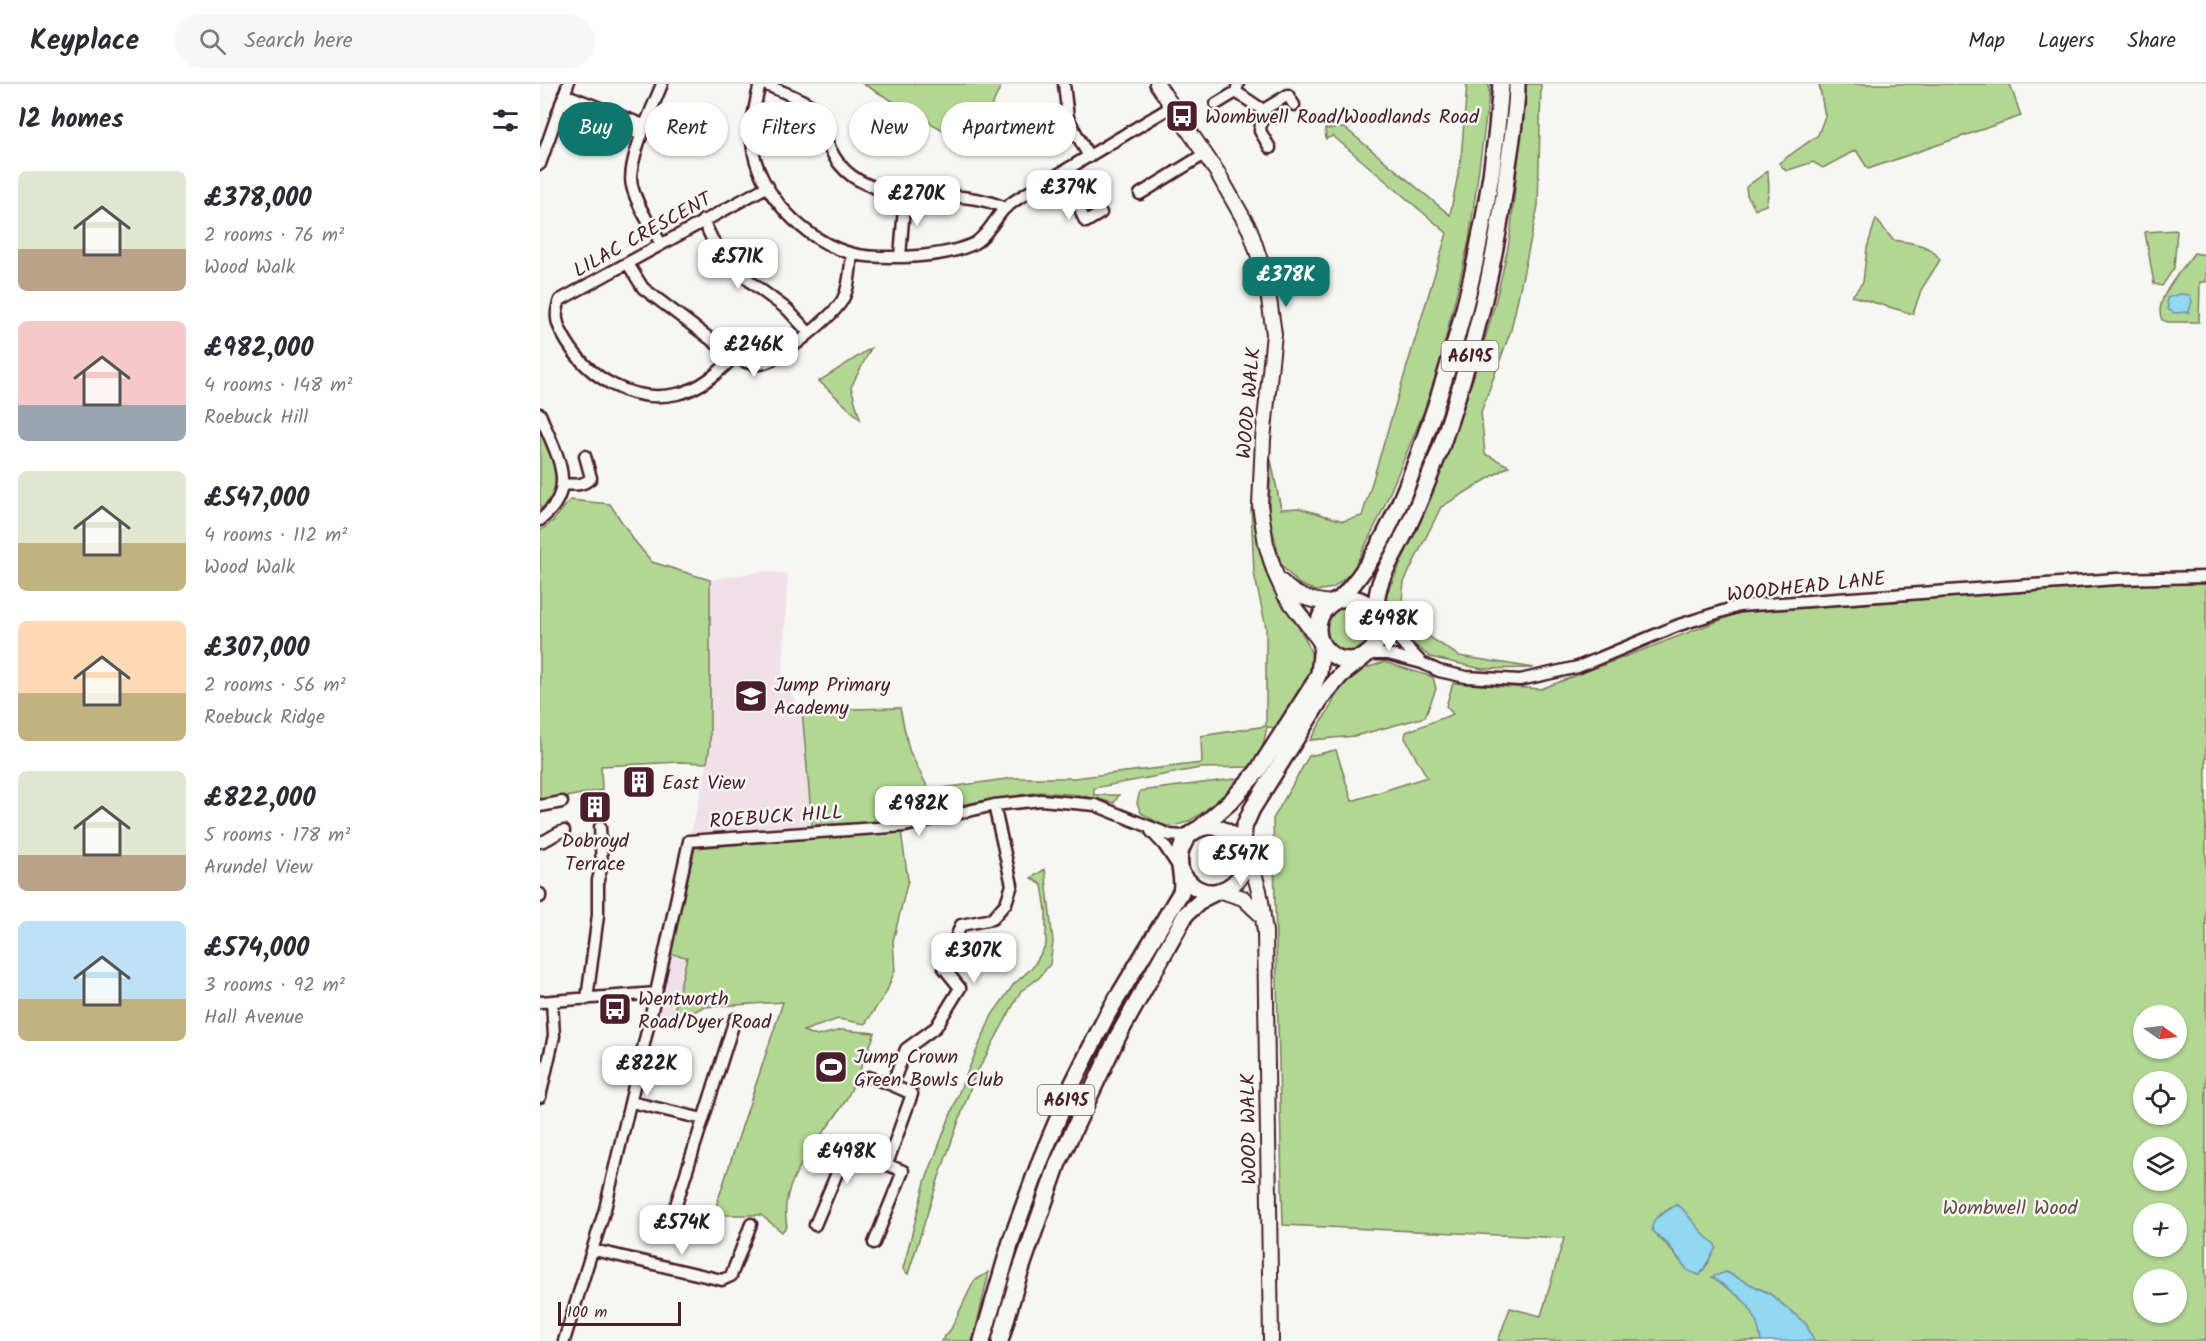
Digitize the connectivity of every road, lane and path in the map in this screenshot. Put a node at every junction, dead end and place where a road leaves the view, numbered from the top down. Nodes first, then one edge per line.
1 (662, 84) edge
2 (762, 84) edge
3 (1064, 84) edge
4 (1157, 84) edge
5 (1501, 84) edge
6 (1517, 84) edge
7 (1237, 88) edge
8 (564, 94) edge
9 (1216, 104) dead end
10 (1294, 105) dead end
11 (1171, 107) junction
12 (1263, 110) junction
13 (644, 131) junction
14 (1270, 148) dead end
15 (1203, 155) junction
16 (1089, 156) junction
17 (540, 164) edge
18 (1069, 168) junction
19 (768, 186) junction
20 (1140, 194) dead end
21 (905, 195) junction
22 (1005, 208) junction
23 (1101, 213) dead end
24 (703, 220) junction
25 (661, 244) junction
26 (852, 254) junction
27 (900, 257) junction
28 (628, 264) junction
29 (809, 333) junction
30 (734, 357) junction
31 (540, 414) edge
32 (585, 456) dead end
33 (563, 484) junction
34 (540, 520) edge
35 (1275, 573) junction
36 (2206, 577) edge
37 (1336, 601) junction
38 (1378, 617) junction
39 (1321, 643) junction
40 (1366, 655) junction
41 (1422, 663) junction
42 (562, 802) dead end
43 (994, 805) junction
44 (540, 806) edge
45 (600, 827) dead end
46 (1147, 827) junction
47 (1198, 830) junction
48 (564, 831) dead end
49 (540, 842) edge
50 (1243, 850) junction
51 (1182, 874) junction
52 (1220, 891) junction
53 (1262, 916) junction
54 (656, 993) junction
55 (587, 999) junction
56 (552, 1001) junction
57 (540, 1002) edge
58 (735, 1018) dead end
59 (869, 1077) dead end
60 (892, 1085) junction
61 (540, 1097) edge
62 (631, 1102) junction
63 (704, 1119) junction
64 (887, 1164) junction
65 (675, 1208) dead end
66 (751, 1224) dead end
67 (815, 1225) dead end
68 (874, 1243) dead end
69 (594, 1250) junction
70 (564, 1341) edge
71 (982, 1341) edge
72 (1000, 1341) edge
73 (1271, 1341) edge

1 - 13 street
2 - 19 street
2 - 21 street
3 - 16 street
4 - 11 main road, WOOD WALK
5 - 37 highway, A6195
6 - 38 highway, A6195
7 - 9 street
7 - 12 street
8 - 13 street
8 - 17 street
10 - 12 street
11 - 15 main road, WOOD WALK
11 - 16 street
12 - 14 street
13 - 25 street
15 - 20 street
15 - 35 main road, WOOD WALK
16 - 18 street
18 - 22 street
18 - 23 street
19 - 24 street, LILAC CRESCENT
19 - 26 street
21 - 22 street
21 - 27 street
22 - 27 street
24 - 25 street, LILAC CRESCENT
24 - 29 street
25 - 28 street, LILAC CRESCENT
26 - 27 street
26 - 29 street
28 - 30 street
28 - 30 street, LILAC CRESCENT
29 - 30 street
31 - 33 street
32 - 33 street
33 - 34 street
35 - 37 main road, WOOD WALK
35 - 39 main road, WOOD WALK
36 - 41 street, WOODHEAD LANE
37 - 38 highway
37 - 39 highway, A6195
38 - 40 highway, A6195
38 - 41 street, WOODHEAD LANE
39 - 40 highway
39 - 47 highway, A6195
40 - 41 street, WOODHEAD LANE
40 - 50 highway, A6195
42 - 44 street
43 - 46 street, ROEBUCK HILL
43 - 54 street, ROEBUCK HILL
43 - 60 street
45 - 55 street
46 - 47 street, ROEBUCK HILL
46 - 51 street, ROEBUCK HILL
47 - 50 highway
47 - 51 highway, A6195
48 - 49 street
50 - 52 highway, A6195
50 - 53 main road, WOOD WALK
51 - 52 highway
51 - 71 highway, A6195
52 - 53 main road
52 - 72 highway, A6195
53 - 73 main road, WOOD WALK
54 - 55 street
54 - 62 street
55 - 56 street
56 - 57 street
56 - 61 street
58 - 63 street
59 - 60 street
60 - 64 street
62 - 63 street
62 - 69 street
63 - 65 street
64 - 67 street
64 - 68 street
66 - 69 street
69 - 70 street

